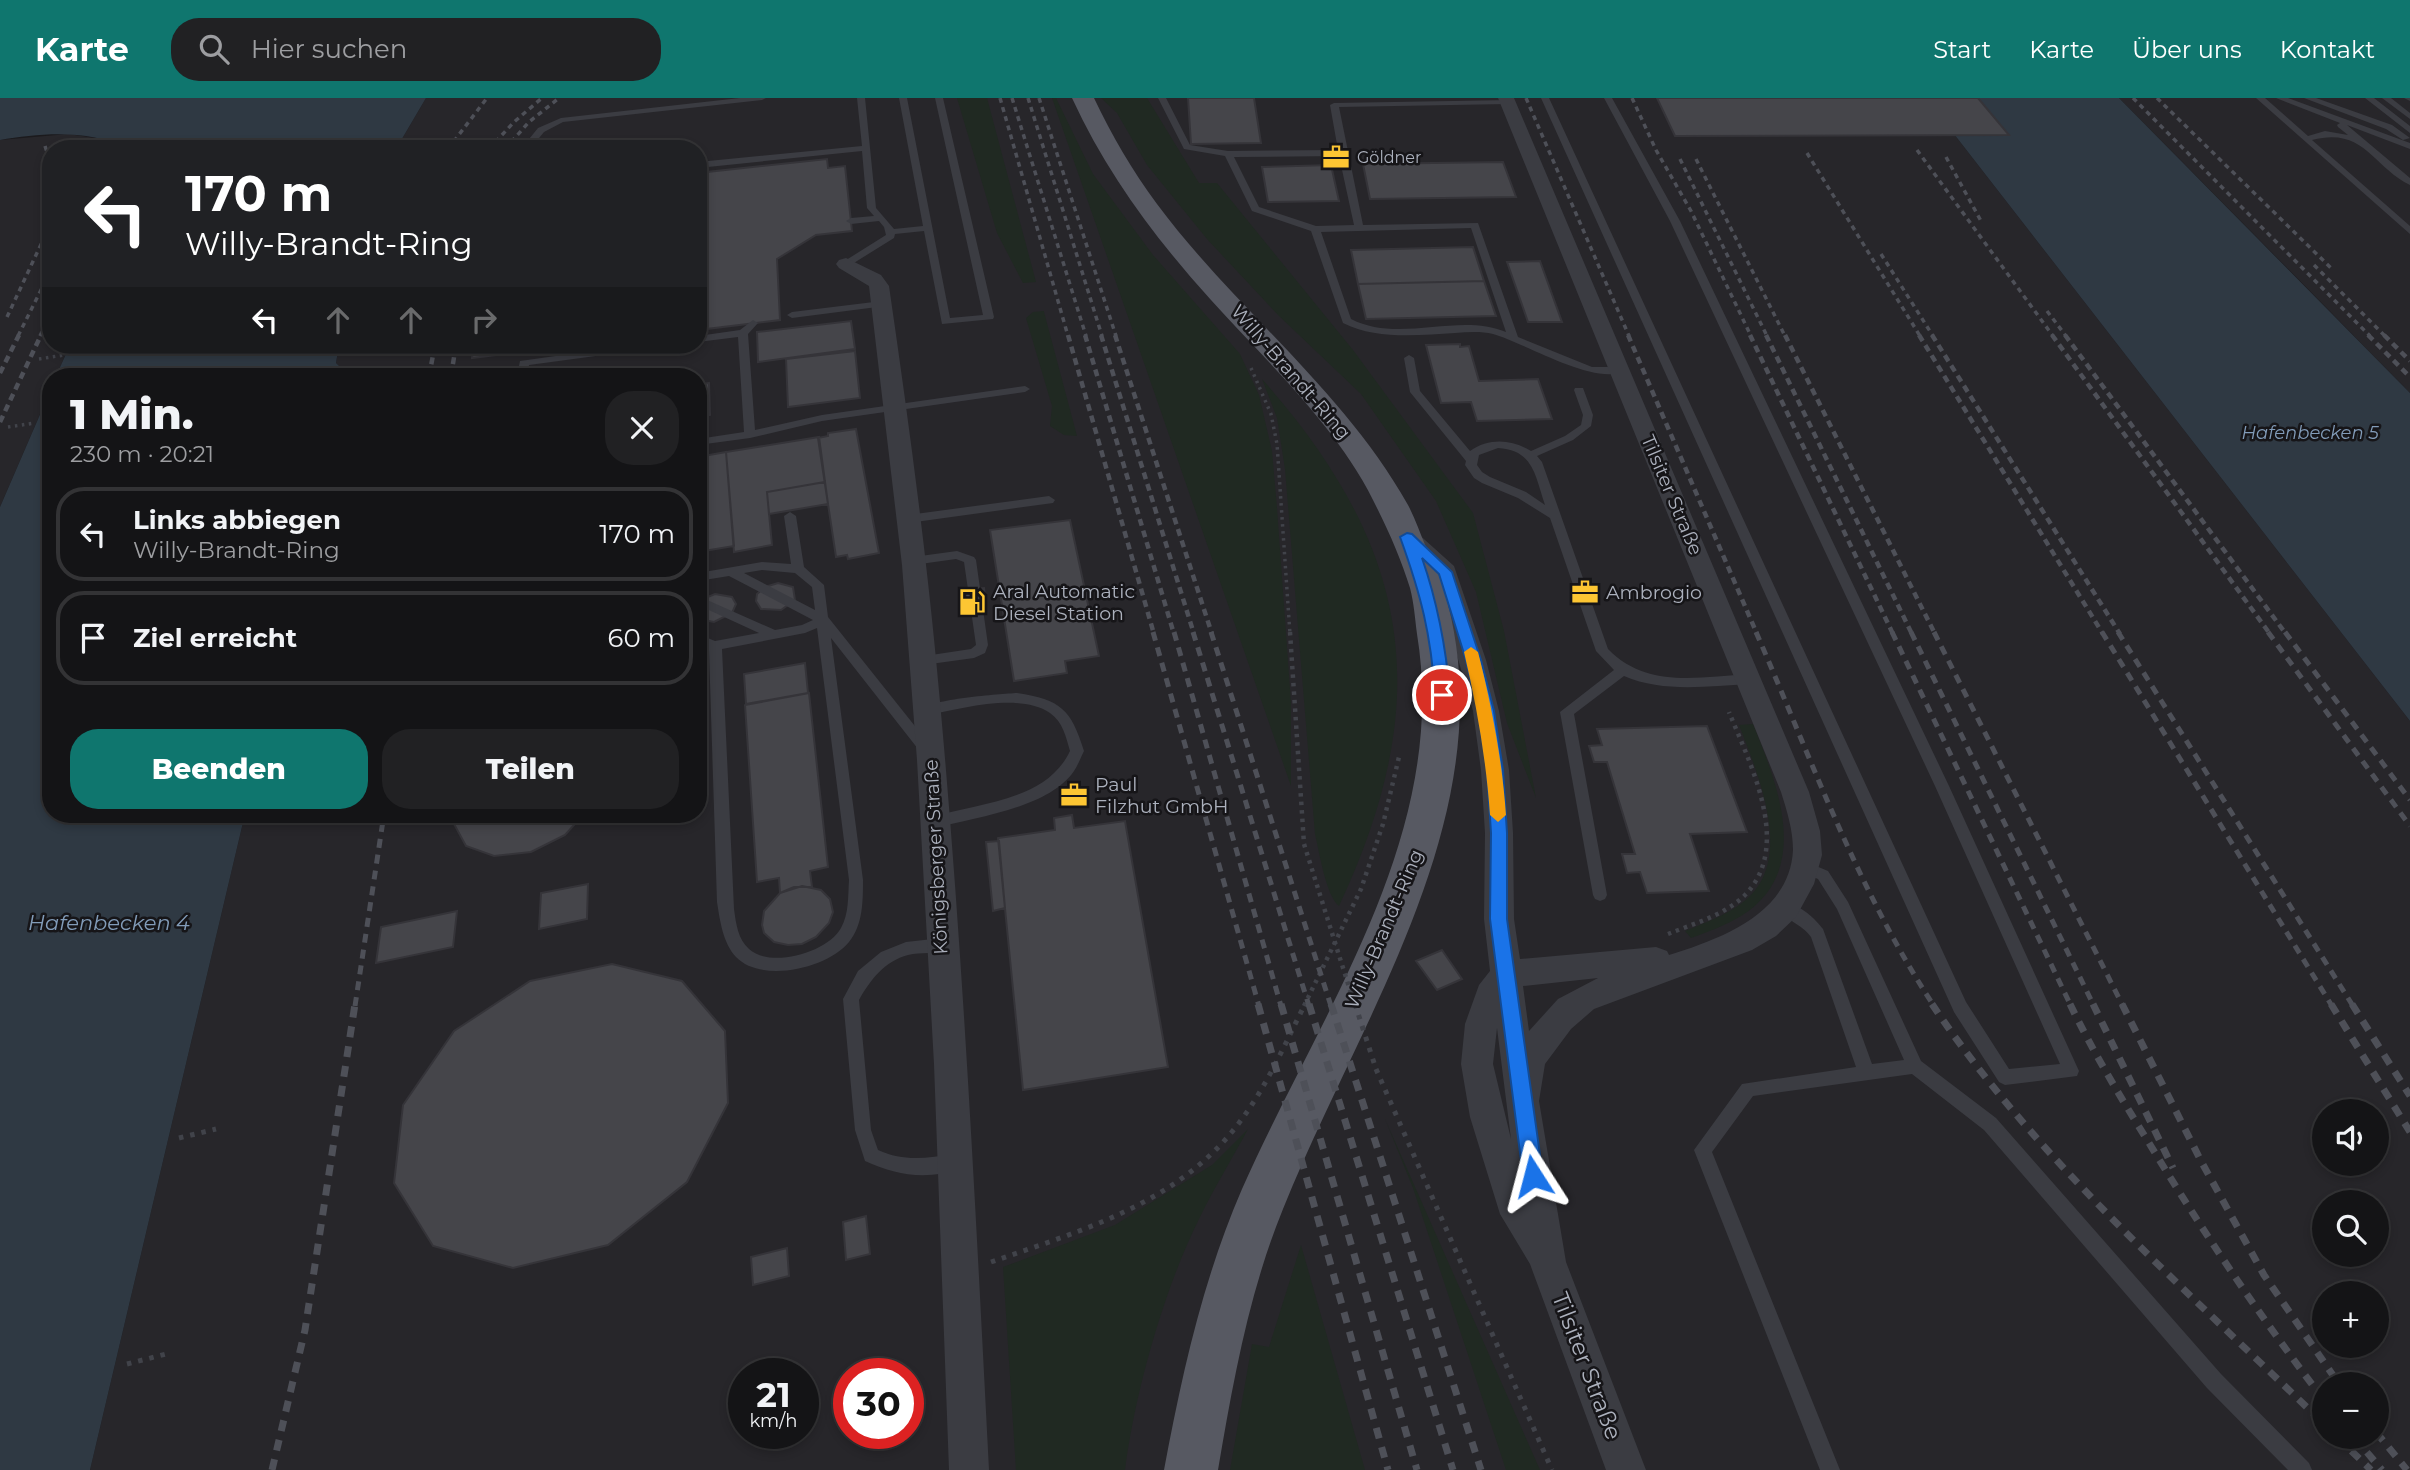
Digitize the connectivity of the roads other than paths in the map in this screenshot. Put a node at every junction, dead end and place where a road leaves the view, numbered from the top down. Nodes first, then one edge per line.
1 (762, 98) edge
2 (861, 98) edge
3 (903, 98) edge
4 (939, 98) edge
5 (1083, 98) edge
6 (1162, 98) edge
7 (1545, 98) edge
8 (1608, 98) edge
9 (2260, 98) edge
10 (2280, 98) edge
11 (2308, 98) edge
12 (2369, 98) edge
13 (2386, 98) edge
14 (2398, 98) edge
15 (1507, 100) edge
16 (2410, 108) edge
17 (2410, 117) edge
18 (2333, 118) junction
19 (2410, 130) edge
20 (2306, 139) junction
21 (2359, 139) junction
22 (533, 140) edge
23 (2410, 144) edge
24 (866, 148) junction
25 (1342, 153) junction
26 (1228, 155) junction
27 (707, 164) edge
28 (2410, 182) edge
29 (880, 218) junction
30 (851, 221) dead end
31 (928, 228) junction
32 (1359, 228) junction
33 (1315, 229) junction
34 (2410, 230) edge
35 (891, 232) junction
36 (846, 264) joint
37 (882, 304) junction
38 (792, 315) dead end
39 (753, 323) dead end
40 (743, 333) junction
41 (707, 338) edge
42 (1513, 338) junction
43 (590, 354) edge
44 (1409, 359) dead end
45 (523, 368) edge
46 (1620, 370) junction
47 (1025, 389) dead end
48 (1579, 390) dead end
49 (896, 406) junction
50 (750, 435) junction
51 (707, 441) edge
52 (1531, 455) junction
53 (1471, 459) junction
54 (1049, 499) dead end
55 (1553, 514) junction
56 (790, 516) dead end
57 (908, 519) junction
58 (1407, 537) junction
59 (913, 561) junction
60 (798, 569) junction
61 (730, 571) junction
62 (707, 575) edge
63 (707, 604) edge
64 (824, 620) junction
65 (775, 635) junction
66 (707, 642) edge
67 (715, 646) junction
68 (707, 647) edge
69 (923, 660) junction
70 (1622, 671) junction
71 (1749, 679) junction
72 (927, 710) junction
73 (930, 754) junction
74 (935, 822) junction
75 (1804, 867) junction
76 (1600, 895) dead end
77 (1786, 909) junction
78 (942, 945) junction
79 (1728, 947) junction
80 (1506, 976) junction
81 (1916, 1066) junction
82 (1867, 1073) junction
83 (1521, 1101) junction
84 (954, 1162) junction
85 (1548, 1262) junction
86 (969, 1470) edge
87 (1191, 1470) edge
88 (1626, 1470) edge
89 (1830, 1470) edge
90 (2302, 1470) edge

1 - 22 lane
2 - 24 lane
3 - 31 lane
4 - 31 lane
5 - 58 main road, Willy-Brandt-Ring
6 - 26 lane
7 - 8 lane
9 - 20 lane
10 - 18 lane
11 - 23 lane
12 - 19 lane
13 - 17 lane
14 - 16 lane
15 - 25 lane
15 - 46 street, Tilsiter Straße
18 - 21 lane
18 - 23 lane
20 - 21 lane
20 - 34 lane
21 - 28 lane
24 - 27 lane
24 - 29 lane
25 - 26 lane
25 - 32 lane
26 - 33 lane
29 - 30 lane
29 - 35 lane
31 - 35 lane
32 - 33 lane
32 - 42 lane
33 - 42 lane
35 - 36 lane
36 - 37 street, Königsberger Straße
37 - 38 lane
37 - 49 street, Königsberger Straße
39 - 40 lane
40 - 41 lane
40 - 50 lane
42 - 46 lane
43 - 45 lane
44 - 53 lane
46 - 71 street, Tilsiter Straße
47 - 49 lane
48 - 52 lane
49 - 50 lane
49 - 57 street, Königsberger Straße
50 - 51 lane
52 - 53 lane
52 - 55 lane
53 - 55 lane
54 - 57 lane
55 - 70 lane
56 - 60 lane
57 - 59 street, Königsberger Straße
58 - 80 street, Tilsiter Straße
58 - 87 main road, Willy-Brandt-Ring
59 - 69 street, Königsberger Straße
59 - 69 lane
60 - 61 lane
60 - 64 lane
61 - 62 lane
61 - 64 lane
63 - 65 lane
64 - 65 lane
64 - 67 lane
64 - 73 lane
65 - 67 lane
66 - 67 lane
67 - 68 lane
69 - 72 street, Königsberger Straße
70 - 71 lane
70 - 76 lane
71 - 75 street, Tilsiter Straße
72 - 73 street, Königsberger Straße
72 - 74 lane
73 - 74 street, Königsberger Straße
74 - 78 street, Königsberger Straße
75 - 77 street, Tilsiter Straße
75 - 81 lane
77 - 79 street, Tilsiter Straße
77 - 82 lane
78 - 84 street, Königsberger Straße
78 - 84 lane
79 - 80 street, Tilsiter Straße
79 - 83 street, Tilsiter Straße
80 - 83 street, Tilsiter Straße
80 - 85 street, Tilsiter Straße
81 - 82 lane
81 - 90 lane
82 - 89 lane
83 - 85 street, Tilsiter Straße
84 - 86 street, Königsberger Straße
85 - 88 street, Tilsiter Straße

